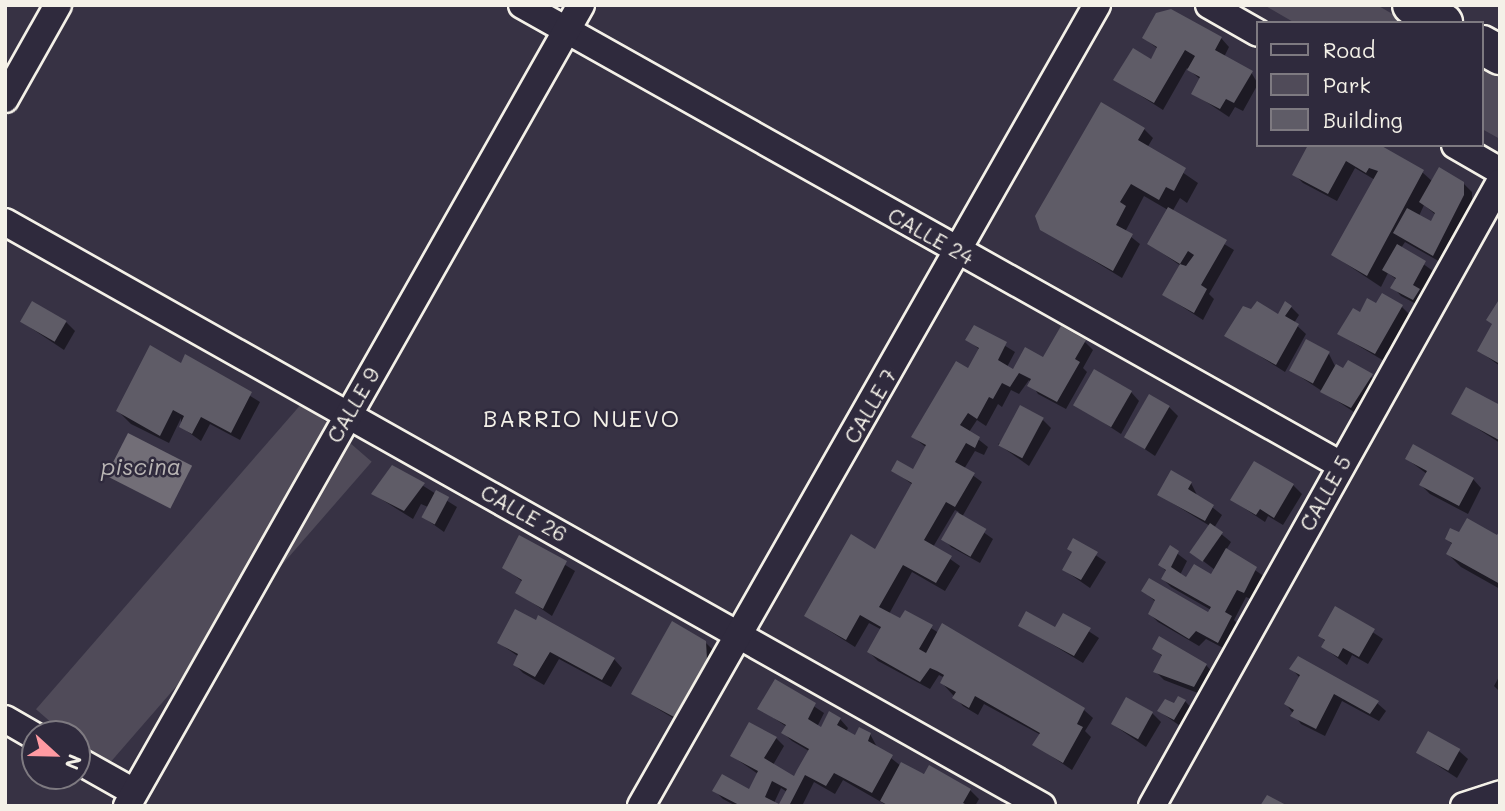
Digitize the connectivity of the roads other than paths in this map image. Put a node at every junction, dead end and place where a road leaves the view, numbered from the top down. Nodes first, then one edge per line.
1 (58, 5) edge
2 (522, 5) edge
3 (581, 5) edge
4 (1097, 5) edge
5 (1209, 5) edge
6 (1412, 5) edge
7 (1440, 21) edge
8 (568, 30) junction
9 (1256, 32) edge
10 (1484, 46) edge
11 (1500, 55) edge
12 (5, 99) edge
13 (1458, 147) edge
14 (1500, 171) edge
15 (1500, 182) edge
16 (5, 222) edge
17 (958, 251) junction
18 (348, 414) junction
19 (1341, 465) junction
20 (739, 633) junction
21 (5, 719) edge
22 (21, 728) edge
23 (91, 770) edge
24 (1500, 794) edge
25 (130, 799) edge
26 (641, 806) edge
27 (1042, 806) edge
28 (1152, 806) edge
29 (1464, 806) edge

1 - 12 street
2 - 8 street, CALLE 24
3 - 8 street, CALLE 9
4 - 17 street, CALLE 7
5 - 9 street
6 - 7 highway
8 - 17 street, CALLE 24
8 - 18 street, CALLE 9
10 - 11 highway
13 - 14 street
15 - 19 street, CALLE 5
16 - 18 street, CALLE 26
17 - 19 street, CALLE 24
17 - 20 street, CALLE 7
18 - 20 street, CALLE 26
18 - 25 street, CALLE 9
19 - 28 street, CALLE 5
20 - 26 street, CALLE 7
20 - 27 street, CALLE 26
21 - 22 street
23 - 25 street
24 - 29 street

